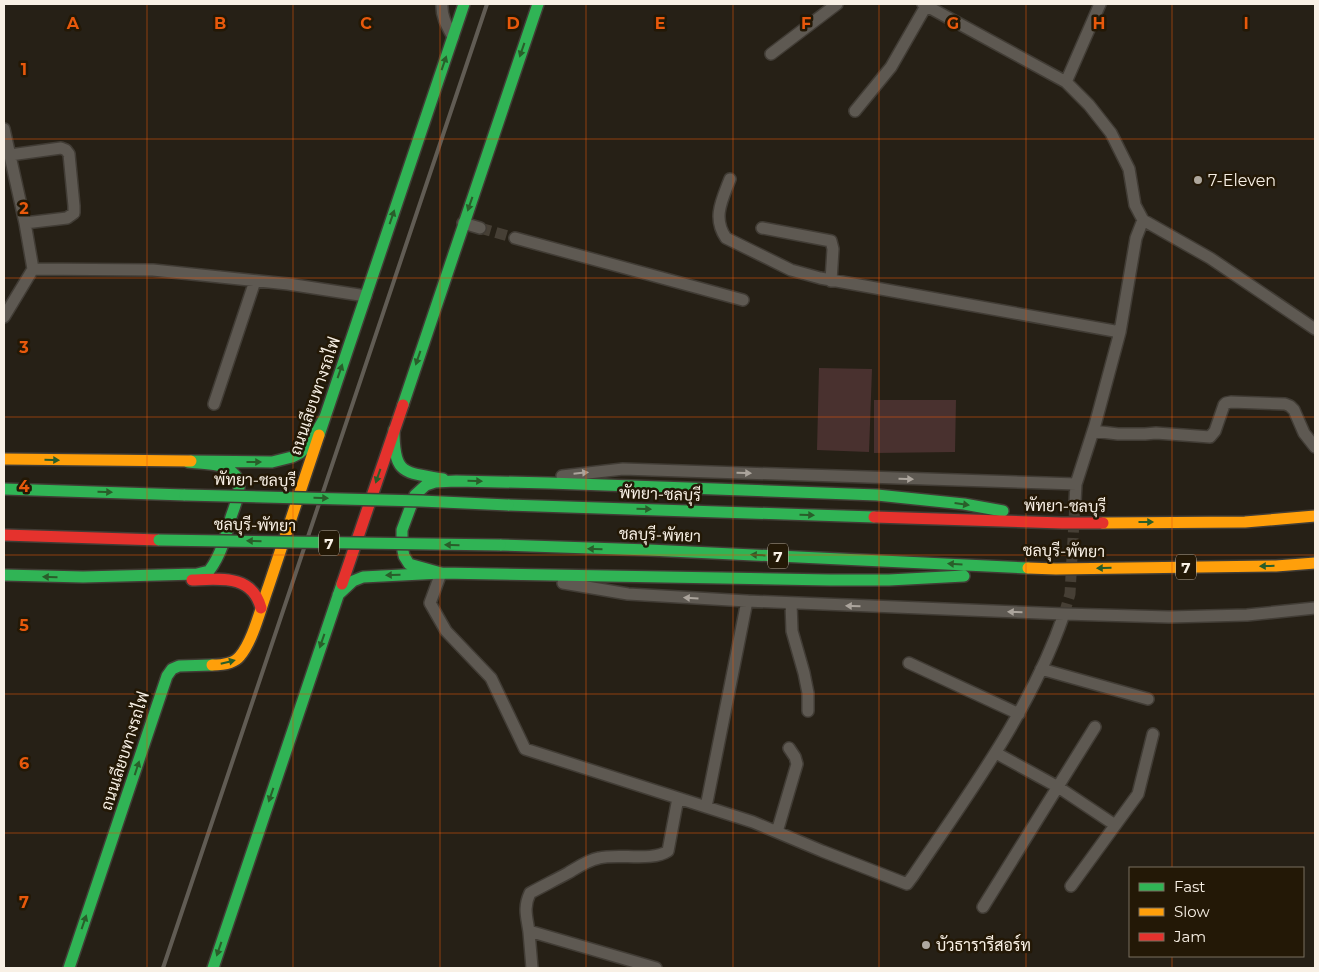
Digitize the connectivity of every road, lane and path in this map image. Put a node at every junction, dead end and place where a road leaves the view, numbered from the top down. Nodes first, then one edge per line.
1 (442, 4) edge
2 (464, 4) edge
3 (538, 4) edge
4 (838, 4) edge
5 (1100, 4) edge
6 (925, 5) edge
7 (453, 36) junction
8 (771, 54) dead end
9 (1066, 82) junction
10 (855, 111) dead end
11 (4, 129) edge
12 (10, 155) junction
13 (730, 179) dead end
14 (1143, 220) junction
15 (25, 223) junction
16 (463, 223) junction
17 (480, 228) tunnel mouth
18 (762, 228) dead end
19 (515, 238) tunnel mouth
20 (33, 269) junction
21 (831, 280) junction
22 (255, 281) junction
23 (366, 296) junction
24 (743, 300) dead end
25 (4, 317) edge
26 (1315, 329) edge
27 (1120, 332) junction
28 (214, 404) dead end
29 (324, 417) junction
30 (394, 430) junction
31 (1093, 431) junction
32 (1315, 447) edge
33 (4, 459) edge
34 (188, 462) junction
35 (456, 481) junction
36 (498, 482) junction
37 (1076, 484) junction
38 (4, 489) edge
39 (1074, 502) tunnel mouth
40 (1315, 516) edge
41 (1062, 523) junction
42 (4, 535) edge
43 (1315, 563) edge
44 (1056, 569) junction
45 (441, 573) junction
46 (512, 574) junction
47 (4, 575) edge
48 (83, 577) junction
49 (338, 595) junction
50 (747, 601) junction
51 (791, 603) junction
52 (260, 608) junction
53 (1315, 608) edge
54 (1064, 614) junction
55 (909, 663) dead end
56 (1041, 669) junction
57 (1148, 699) dead end
58 (808, 711) dead end
59 (1019, 714) junction
60 (1095, 727) dead end
61 (1153, 734) dead end
62 (789, 748) dead end
63 (996, 753) junction
64 (1058, 788) junction
65 (678, 798) junction
66 (706, 807) junction
67 (1115, 825) junction
68 (776, 832) junction
69 (1071, 886) dead end
70 (983, 907) dead end
71 (529, 931) junction
72 (69, 968) edge
73 (213, 968) edge
74 (532, 968) edge
75 (656, 968) edge

1 - 7 street
2 - 7 main road, ถนนเลียบทางรถไฟ
3 -> 16 main road
4 - 8 street
5 - 9 street
6 - 9 street
6 - 10 street
23 -> 7 main road, ถนนเลียบทางรถไฟ
9 - 14 street
11 - 12 street
12 - 15 street
12 - 15 street
13 - 21 street
14 - 26 street
14 - 27 street
15 - 20 street
16 - 17 street
16 -> 30 main road
18 - 21 street
19 - 24 street
20 - 22 street
20 - 25 street
21 - 27 street
22 - 23 street
22 - 28 street
29 -> 23 main road, ถนนเลียบทางรถไฟ
27 - 31 street
34 -> 29 main road
29 - 52 main road, ถนนเลียบทางรถไฟ
30 - 35 main road
30 -> 49 main road
31 - 32 street
31 - 37 street
33 -> 34 main road
34 - 48 main road
35 -> 36 main road
35 - 45 main road
36 -> 37 street
36 -> 41 main road
37 - 39 street
38 -> 41 main road, พัทยา-ชลบุรี, bridge
41 -> 40 main road, พัทยา-ชลบุรี
44 -> 42 main road, ชลบุรี-พัทยา / 7, bridge
43 -> 44 main road, ชลบุรี-พัทยา / 7
44 - 46 main road
45 - 46 main road
45 -> 49 main road
45 - 65 street
50 -> 46 street
48 -> 47 main road
48 - 52 main road
49 -> 73 main road
50 - 51 street
50 - 66 street
54 -> 51 street
51 - 58 street
72 -> 52 main road, ถนนเลียบทางรถไฟ
53 - 54 street
54 - 56 street
55 - 59 street
56 - 57 street
56 - 59 street
59 - 63 street
60 - 64 street
61 - 67 street
62 - 68 street
63 - 64 street
63 - 68 street
64 - 67 street
64 - 70 street
65 - 66 street
65 - 71 street
66 - 68 street
67 - 69 street
71 - 74 street
71 - 75 street

